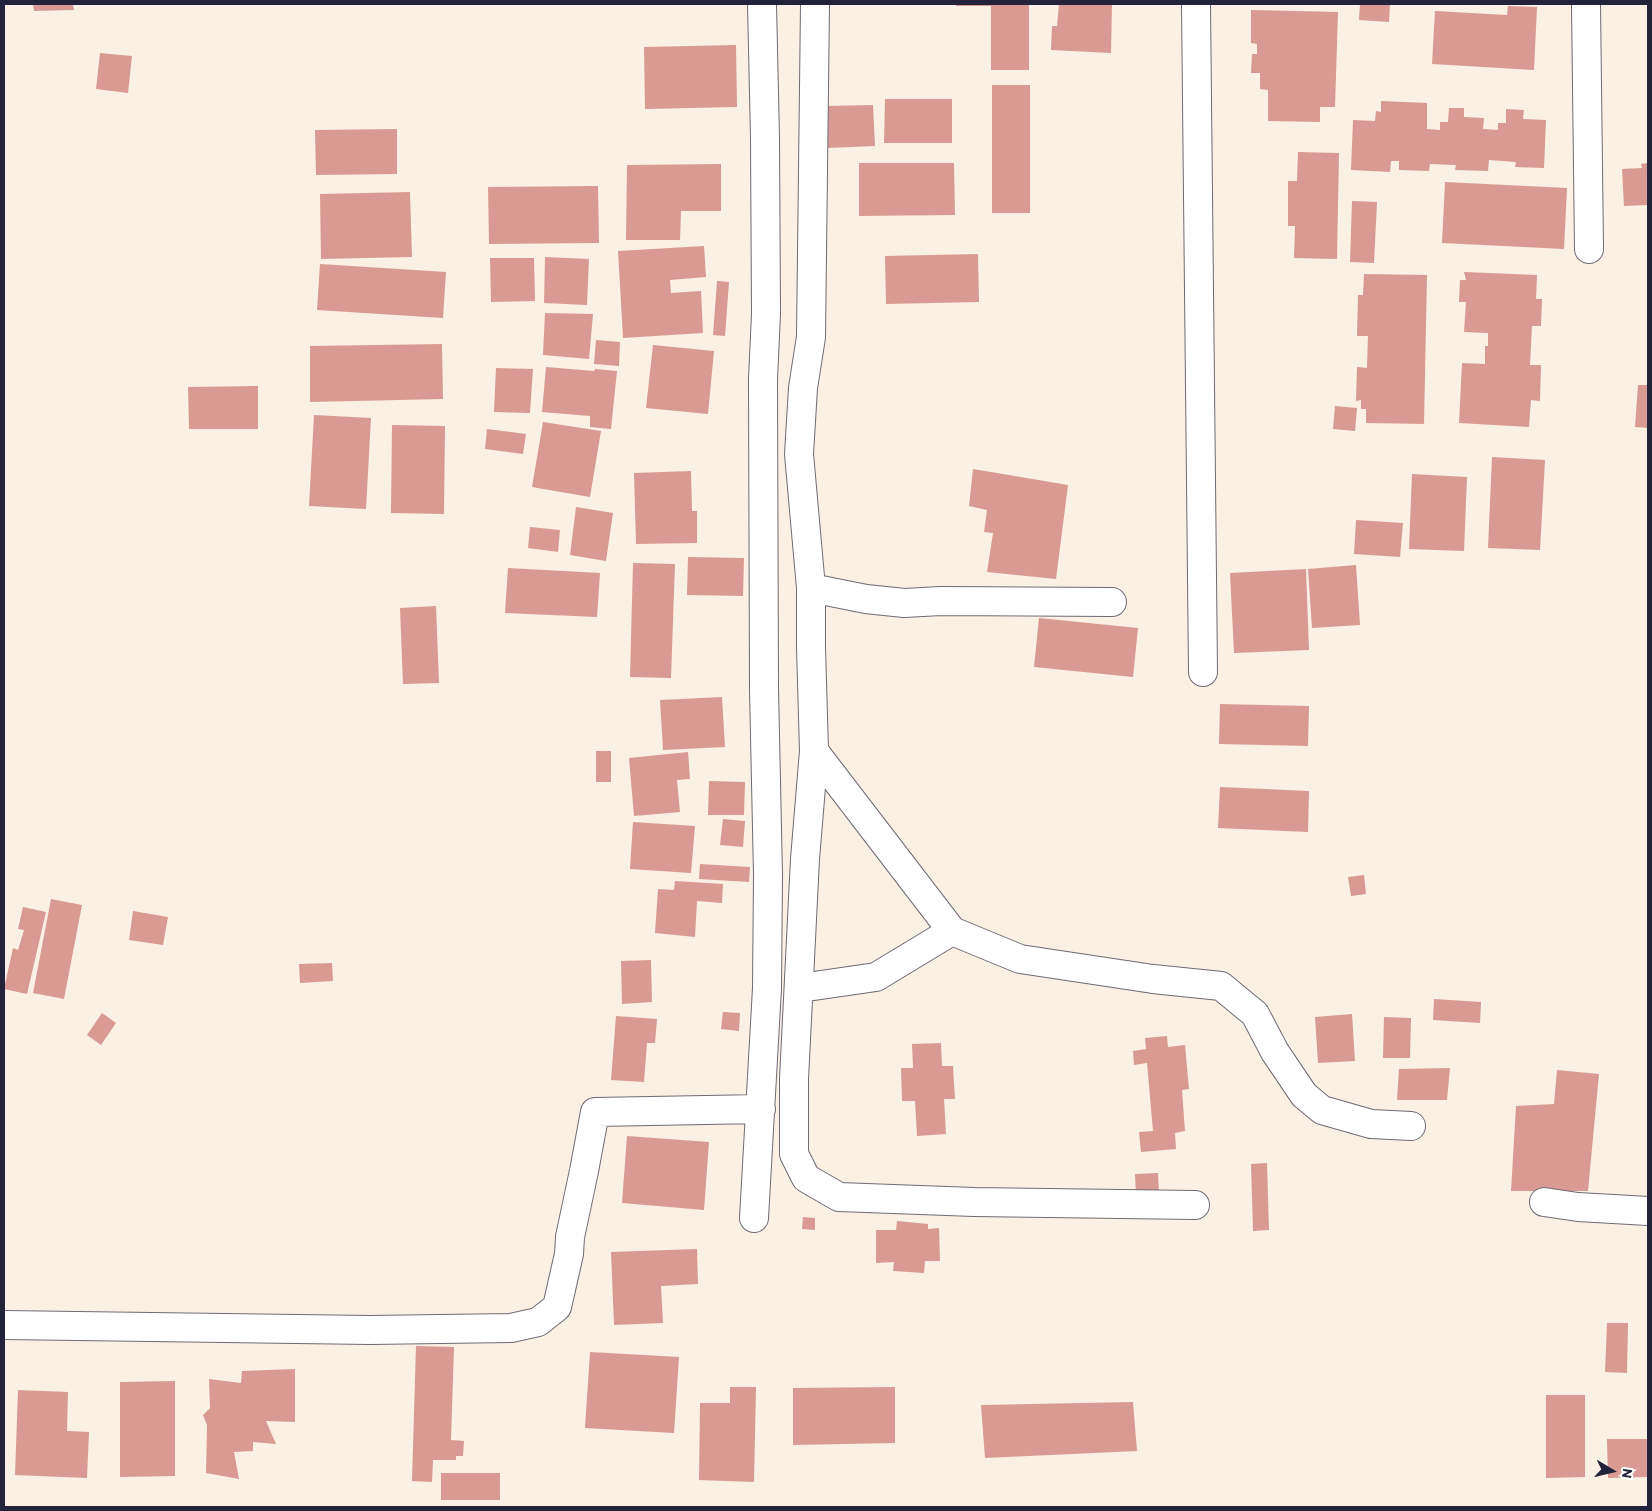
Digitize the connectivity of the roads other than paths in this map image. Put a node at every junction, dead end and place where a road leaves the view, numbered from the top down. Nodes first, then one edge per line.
1 (762, 4) edge
2 (815, 4) edge
3 (1196, 4) edge
4 (1586, 4) edge
5 (1589, 249) dead end
6 (811, 588) junction
7 (1112, 602) dead end
8 (1203, 672) dead end
9 (814, 750) junction
10 (952, 931) junction
11 (800, 988) junction
12 (761, 1109) junction
13 (1411, 1126) dead end
14 (1544, 1202) dead end
15 (1195, 1205) dead end
16 (1648, 1211) edge
17 (754, 1218) dead end
18 (4, 1325) edge

1 - 12 street
2 - 6 street
3 - 8 street
4 - 5 street
6 - 7 street
6 - 9 street
9 - 10 street
9 - 11 street
10 - 11 street
10 - 13 street
11 - 15 street
12 - 17 street
12 - 18 street
14 - 16 street

